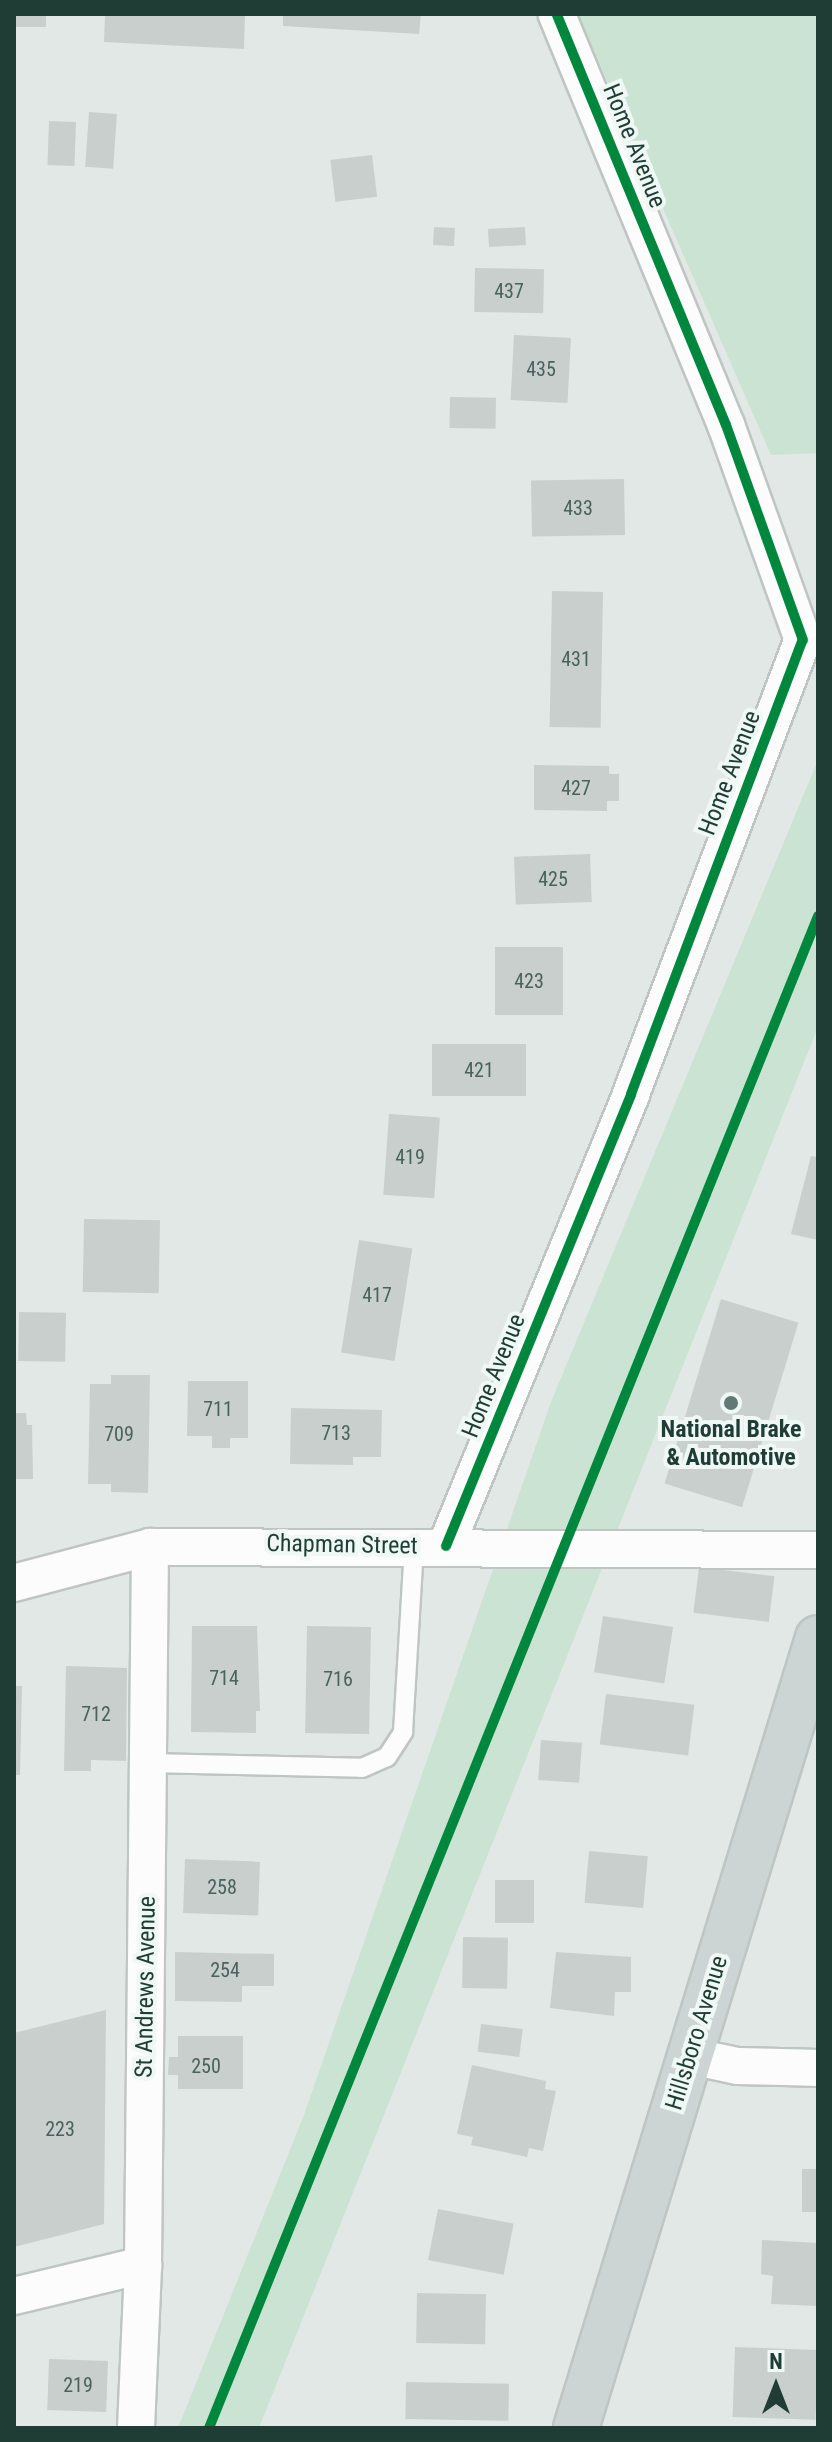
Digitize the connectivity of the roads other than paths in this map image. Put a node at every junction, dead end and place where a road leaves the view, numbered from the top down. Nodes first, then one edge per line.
1 (557, 14) edge
2 (818, 605) edge
3 (803, 640) junction
4 (430, 1546) junction
5 (150, 1547) junction
6 (818, 1550) edge
7 (14, 1583) edge
8 (818, 1638) edge
9 (148, 1763) junction
10 (690, 2056) junction
11 (818, 2068) edge
12 (143, 2265) junction
13 (14, 2296) edge
14 (136, 2428) edge
15 (576, 2428) edge

1 - 3 street, Home Avenue
2 - 3 street
3 - 4 street, Home Avenue
4 - 5 street, Chapman Street
4 - 6 street, Chapman Street
4 - 9 lane
5 - 7 street, Chapman Street
5 - 9 street, St Andrews Avenue
8 - 10 main road, Hillsboro Avenue
9 - 12 street, St Andrews Avenue
10 - 11 street
10 - 15 main road, Hillsboro Avenue
12 - 13 street
12 - 14 street, St Andrews Avenue

